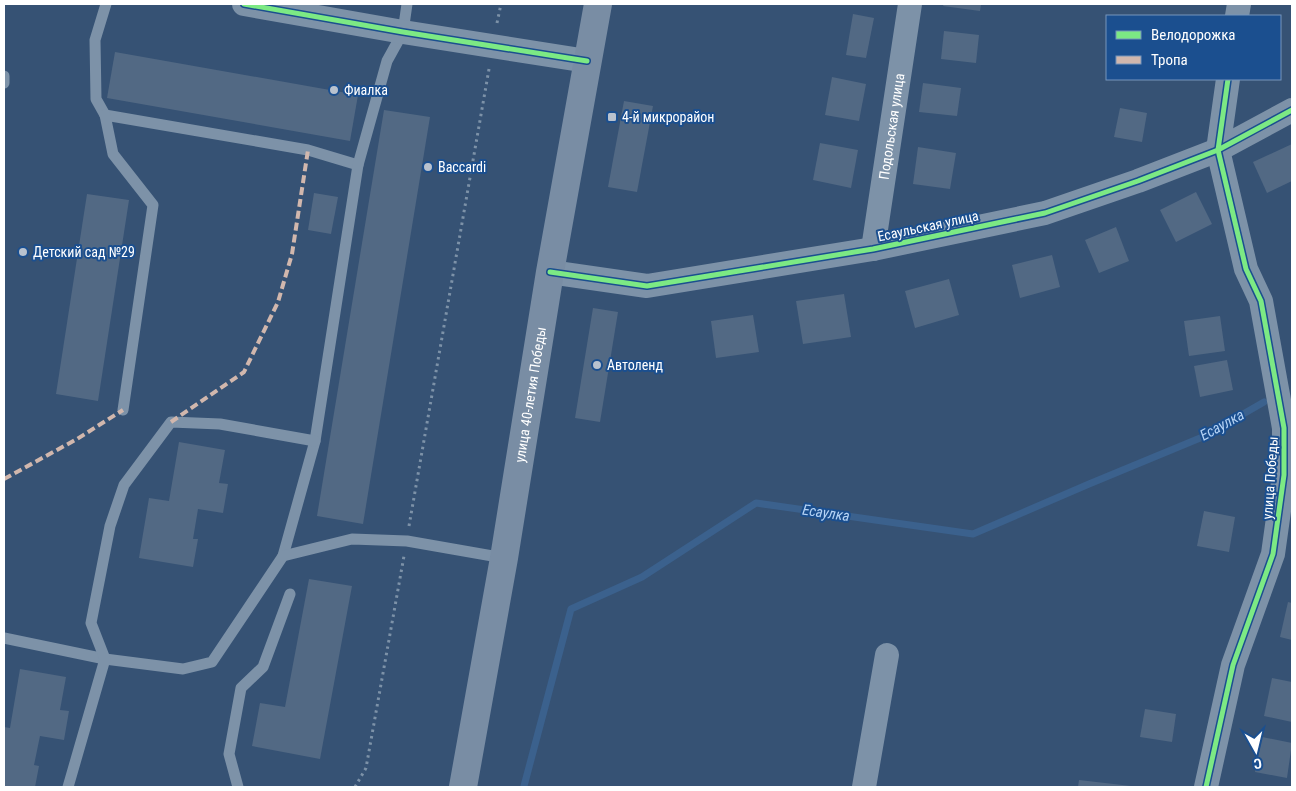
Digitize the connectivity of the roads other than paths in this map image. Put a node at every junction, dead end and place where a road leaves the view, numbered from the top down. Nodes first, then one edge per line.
1 (106, 4) edge
2 (244, 4) edge
3 (407, 4) edge
4 (598, 4) edge
5 (910, 4) edge
6 (403, 32) junction
7 (587, 61) junction
8 (4, 76) edge
9 (1228, 80) edge
10 (4, 83) edge
11 (1292, 110) edge
12 (105, 115) junction
13 (1218, 150) junction
14 (358, 164) junction
15 (873, 249) junction
16 (550, 272) junction
17 (124, 410) dead end
18 (315, 441) junction
19 (283, 556) junction
20 (504, 558) junction
21 (290, 594) dead end
22 (4, 638) edge
23 (887, 656) dead end
24 (105, 659) junction
25 (68, 787) edge
26 (238, 787) edge
27 (463, 787) edge
28 (864, 787) edge
29 (1206, 787) edge

1 - 12 lane
2 - 6 street
3 - 6 lane
4 - 7 main road, улица 40-летия Победы
5 - 15 street, Подольская улица
6 - 7 street
6 - 14 lane
7 - 16 main road, улица 40-летия Победы
8 - 10 lane
9 - 13 street, улица Победы
11 - 13 street, Есаульская улица
12 - 14 lane
12 - 17 lane
13 - 15 street, Есаульская улица
13 - 29 street, улица Победы
14 - 18 lane
15 - 16 street, Есаульская улица
16 - 20 main road, улица 40-летия Победы
18 - 19 lane
18 - 24 lane
19 - 20 lane
19 - 24 lane
20 - 27 main road, улица 40-летия Победы
21 - 26 lane
22 - 24 lane
23 - 28 street
24 - 25 lane

